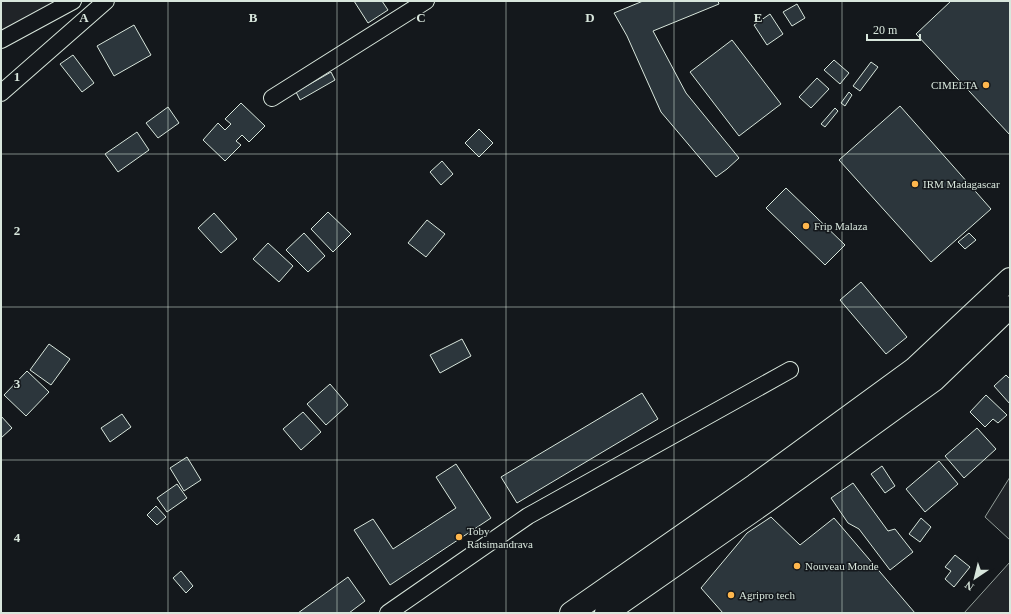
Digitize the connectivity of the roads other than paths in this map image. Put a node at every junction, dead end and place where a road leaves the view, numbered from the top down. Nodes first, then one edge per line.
1 (74, 1) edge
2 (426, 1) edge
3 (108, 2) edge
4 (1, 40) edge
5 (1, 93) edge
6 (272, 98) dead end
7 (1010, 279) edge
8 (1010, 307) edge
9 (790, 370) dead end
10 (388, 613) edge
11 (571, 613) edge
12 (606, 613) edge

1 - 4 street
2 - 6 street
3 - 5 street
7 - 11 main road
8 - 12 main road
9 - 10 street

